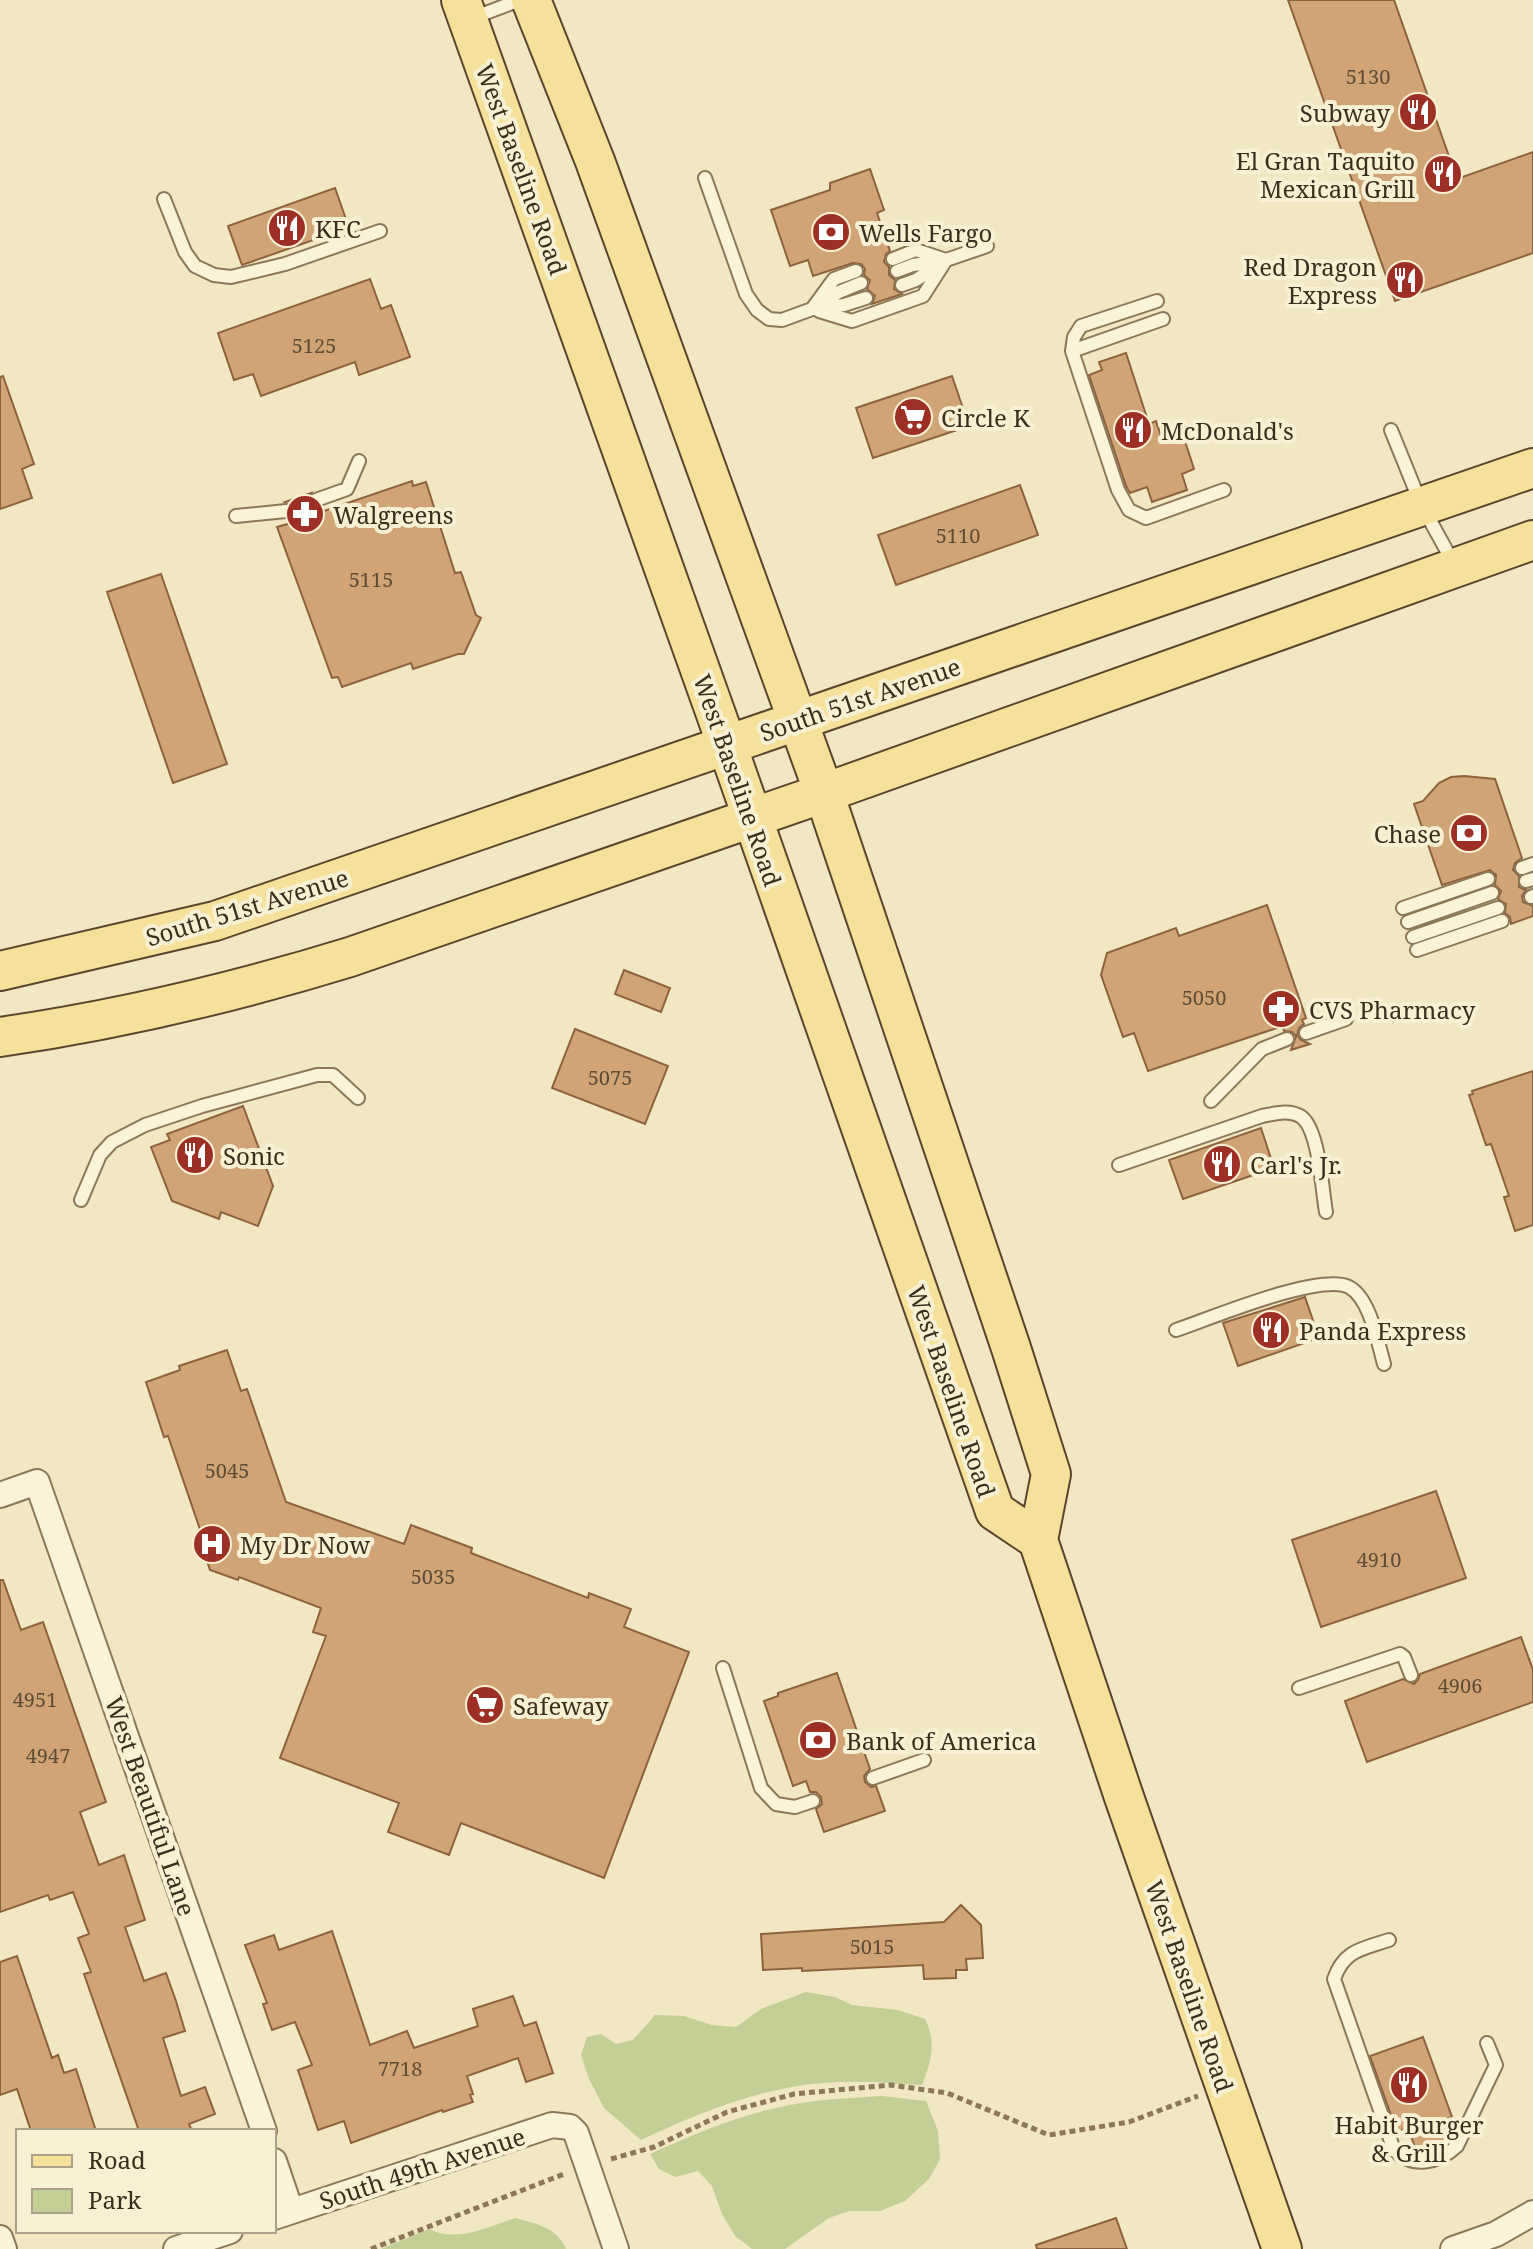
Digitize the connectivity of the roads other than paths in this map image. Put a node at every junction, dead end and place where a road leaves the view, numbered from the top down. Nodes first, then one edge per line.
1 (520, 0) edge
2 (531, 0) edge
3 (465, 10) edge
4 (705, 178) dead end
5 (164, 199) dead end
6 (380, 231) dead end
7 (987, 246) dead end
8 (946, 260) junction
9 (895, 265) dead end
10 (859, 277) dead end
11 (902, 285) dead end
12 (866, 298) dead end
13 (1157, 301) dead end
14 (812, 309) junction
15 (1163, 319) dead end
16 (1072, 351) junction
17 (1391, 430) dead end
18 (359, 461) dead end
19 (1533, 468) edge
20 (1224, 490) dead end
21 (316, 500) dead end
22 (1421, 504) junction
23 (286, 511) dead end
24 (236, 516) dead end
25 (1533, 540) edge
26 (1456, 567) junction
27 (797, 721) junction
28 (727, 745) junction
29 (824, 793) junction
30 (751, 818) junction
31 (1488, 879) dead end
32 (1492, 893) dead end
33 (1403, 908) dead end
34 (1408, 922) dead end
35 (1413, 937) dead end
36 (1417, 950) dead end
37 (0, 971) edge
38 (1346, 1019) dead end
39 (1306, 1033) dead end
40 (0, 1037) edge
41 (1287, 1039) dead end
42 (358, 1098) dead end
43 (1211, 1101) dead end
44 (1119, 1165) dead end
45 (81, 1200) dead end
46 (1326, 1212) dead end
47 (1176, 1330) dead end
48 (1384, 1364) dead end
49 (0, 1495) edge
50 (1038, 1540) junction
51 (723, 1668) dead end
52 (1411, 1675) dead end
53 (1299, 1688) dead end
54 (924, 1760) dead end
55 (873, 1778) dead end
56 (813, 1801) dead end
57 (1389, 1940) dead end
58 (1487, 2043) dead end
59 (263, 2129) edge
60 (276, 2173) edge
61 (1533, 2213) edge
62 (283, 2214) edge
63 (224, 2233) edge
64 (0, 2238) edge
65 (4, 2249) edge
66 (176, 2249) edge
67 (616, 2249) edge
68 (1282, 2249) edge
69 (1453, 2249) edge

1 - 3 lane
2 - 27 main road, West Baseline Road
3 - 28 main road, West Baseline Road
4 - 14 lane
5 - 6 lane
7 - 8 lane
8 - 9 lane
8 - 11 lane
8 - 14 lane
10 - 14 lane
12 - 14 lane
13 - 16 lane
15 - 16 lane
16 - 20 lane
17 - 22 lane
18 - 21 lane
19 - 22 main road, South 51st Avenue
22 - 26 lane
22 - 27 main road, South 51st Avenue
23 - 24 lane
25 - 26 main road
26 - 29 main road
27 - 28 main road, South 51st Avenue
27 - 29 main road, West Baseline Road
28 - 30 main road, West Baseline Road
28 - 37 main road, South 51st Avenue
29 - 30 main road
29 - 50 main road, West Baseline Road
30 - 40 main road
30 - 50 main road, West Baseline Road
31 - 33 lane
32 - 34 lane
35 - 36 lane
38 - 39 lane
41 - 43 lane
42 - 45 lane
44 - 46 lane
47 - 48 lane
49 - 59 street, West Beautiful Lane
50 - 68 main road, West Baseline Road
51 - 56 lane
52 - 53 lane
54 - 55 lane
57 - 58 lane
60 - 62 street
61 - 69 street
62 - 67 street, South 49th Avenue
63 - 66 street
64 - 65 street

